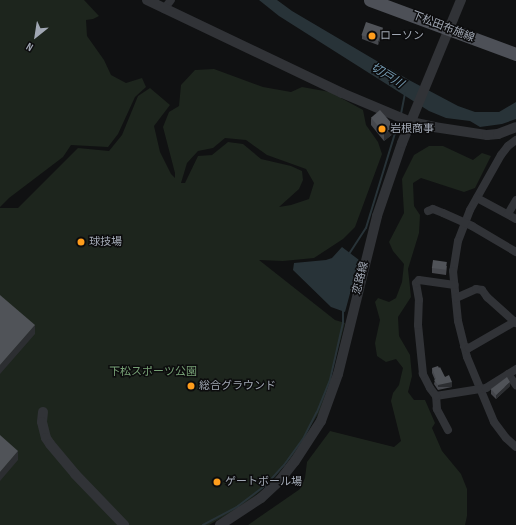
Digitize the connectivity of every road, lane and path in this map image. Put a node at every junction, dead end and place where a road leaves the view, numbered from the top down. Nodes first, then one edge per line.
1 (147, 0) edge
2 (171, 0) edge
3 (370, 0) edge
4 (461, 0) edge
5 (164, 9) junction
6 (449, 30) junction
7 (516, 54) edge
8 (411, 122) junction
9 (516, 127) edge
10 (516, 140) edge
11 (477, 198) junction
12 (516, 200) edge
13 (428, 211) dead end
14 (508, 214) junction
15 (516, 219) edge
16 (465, 224) junction
17 (516, 252) edge
18 (455, 285) junction
19 (456, 298) junction
20 (516, 322) edge
21 (464, 346) junction
22 (516, 369) edge
23 (508, 374) junction
24 (516, 385) edge
25 (481, 389) junction
26 (436, 396) junction
27 (43, 412) dead end
28 (448, 430) dead end
29 (516, 447) edge
30 (124, 525) edge
31 (220, 525) edge

1 - 5 street
2 - 5 street
3 - 6 main road, 下松田布施線
4 - 6 street, 恋路線
5 - 8 street
6 - 7 main road, 下松田布施線
6 - 8 street, 恋路線
8 - 9 street
8 - 31 street, 恋路線
10 - 11 street
11 - 14 street
11 - 16 street
12 - 14 street
13 - 16 street
14 - 15 street
16 - 17 street
16 - 18 street
18 - 19 street
18 - 26 street
19 - 20 street
19 - 21 street
20 - 21 street
21 - 25 street
22 - 23 street
23 - 24 street
23 - 25 street
25 - 26 street
25 - 29 street
26 - 28 street
27 - 30 street

